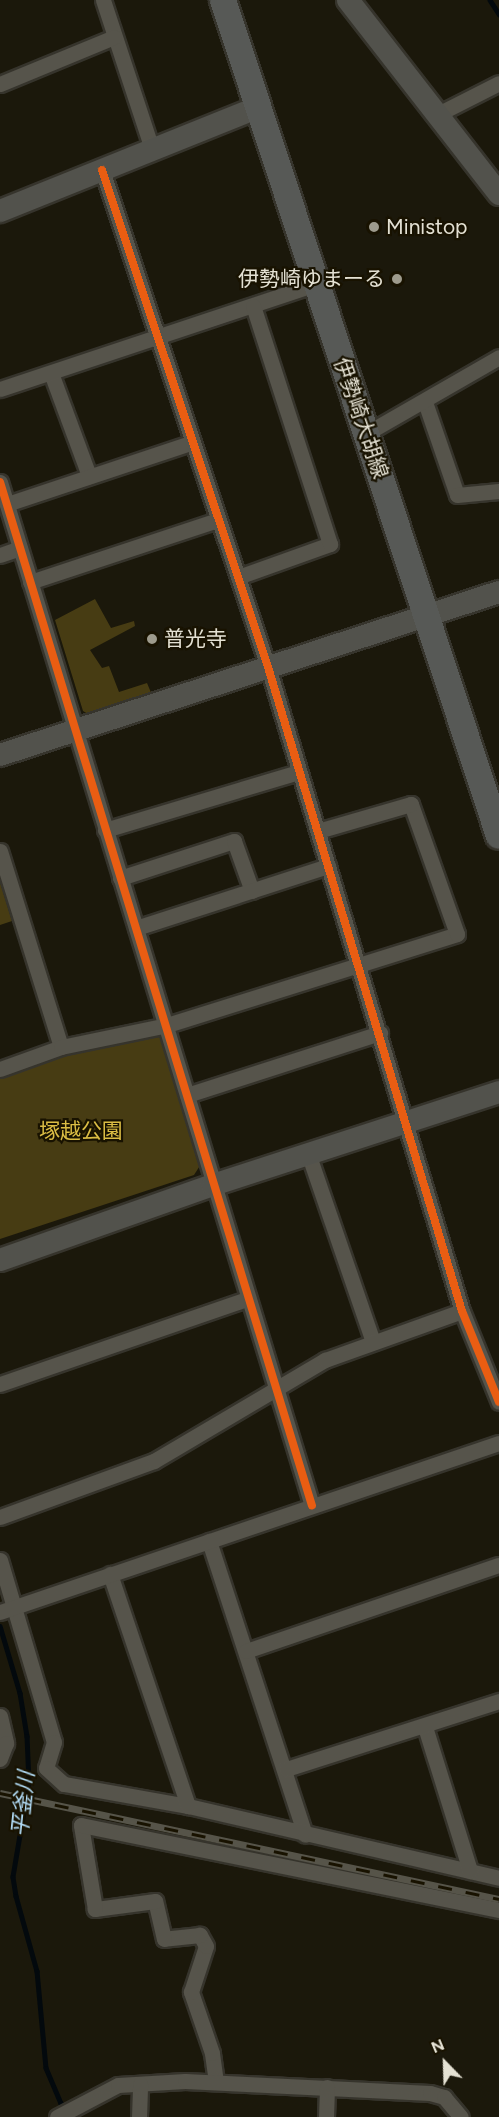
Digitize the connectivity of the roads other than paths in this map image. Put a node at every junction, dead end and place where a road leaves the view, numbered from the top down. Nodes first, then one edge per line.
1 (102, 0) edge
2 (223, 0) edge
3 (348, 0) edge
4 (114, 37) junction
5 (499, 83) edge
6 (0, 84) edge
7 (256, 108) junction
8 (438, 114) junction
9 (152, 148) junction
10 (102, 170) junction
11 (499, 194) edge
12 (0, 211) edge
13 (315, 284) junction
14 (253, 306) junction
15 (159, 337) junction
16 (499, 357) edge
17 (51, 373) junction
18 (0, 389) edge
19 (425, 402) junction
20 (367, 434) junction
21 (193, 442) junction
22 (89, 476) junction
23 (0, 482) edge
24 (499, 491) edge
25 (7, 504) junction
26 (218, 520) junction
27 (20, 548) junction
28 (0, 555) edge
29 (238, 577) junction
30 (30, 582) junction
31 (499, 592) edge
32 (426, 617) junction
33 (268, 667) junction
34 (75, 729) junction
35 (0, 755) edge
36 (298, 772) junction
37 (105, 830) junction
38 (318, 831) junction
39 (499, 836) edge
40 (0, 851) edge
41 (328, 866) junction
42 (120, 878) junction
43 (252, 891) junction
44 (136, 928) junction
45 (360, 963) junction
46 (167, 1025) junction
47 (380, 1033) junction
48 (61, 1047) junction
49 (0, 1069) edge
50 (499, 1092) edge
51 (187, 1095) junction
52 (407, 1122) junction
53 (308, 1154) junction
54 (213, 1185) junction
55 (0, 1260) edge
56 (247, 1299) junction
57 (462, 1311) junction
58 (373, 1342) junction
59 (0, 1384) edge
60 (275, 1392) junction
61 (499, 1402) edge
62 (499, 1443) edge
63 (312, 1506) junction
64 (0, 1516) edge
65 (210, 1541) junction
66 (0, 1560) edge
67 (499, 1565) edge
68 (110, 1574) junction
69 (8, 1610) edge
70 (246, 1651) junction
71 (499, 1701) edge
72 (0, 1716) edge
73 (425, 1727) junction
74 (0, 1759) edge
75 (286, 1769) junction
76 (188, 1806) junction
77 (305, 1835) junction
78 (470, 1871) junction
79 (499, 1878) edge
80 (499, 1910) edge
81 (216, 2082) junction
82 (140, 2084) junction
83 (327, 2087) junction
84 (58, 2117) edge
85 (139, 2117) edge
86 (326, 2117) edge
87 (461, 2117) edge

1 - 4 street
2 - 7 main road, 伊勢崎大胡線
3 - 8 street
4 - 6 street
4 - 9 street
5 - 8 street
7 - 9 street
7 - 13 main road, 伊勢崎大胡線
8 - 11 street
9 - 10 street
10 - 12 street
10 - 15 street
13 - 14 street
13 - 20 main road, 伊勢崎大胡線
14 - 15 street
14 - 29 street
15 - 17 street
15 - 21 street
16 - 19 street
17 - 18 street
17 - 22 street
19 - 20 street
19 - 24 street
20 - 32 main road, 伊勢崎大胡線
21 - 22 street
21 - 26 street
22 - 25 street
23 - 25 street
25 - 27 street
26 - 29 street
26 - 30 street
27 - 28 street
27 - 30 street
29 - 33 street
30 - 34 street
31 - 32 street
32 - 33 street
32 - 39 main road, 伊勢崎大胡線
33 - 34 street
33 - 36 street
34 - 35 street
34 - 37 street
36 - 37 street
36 - 38 street
37 - 42 street
38 - 41 street
38 - 45 street
40 - 48 street
41 - 43 street
41 - 45 street
42 - 43 street
42 - 44 street
43 - 44 street
44 - 46 street
45 - 46 street
45 - 47 street
46 - 48 street
46 - 51 street
47 - 51 street
47 - 52 street
48 - 49 street
50 - 52 street
51 - 54 street
52 - 53 street
52 - 57 street
53 - 54 street
53 - 58 street
54 - 55 street
54 - 56 street
56 - 59 street
56 - 60 street
57 - 58 street
57 - 61 street
58 - 60 street
60 - 63 street
60 - 64 street
62 - 63 street
63 - 65 street
65 - 68 street
65 - 70 street
66 - 69 street
67 - 70 street
68 - 69 street
68 - 76 street
69 - 76 street
70 - 75 street
71 - 73 street
72 - 74 street
73 - 75 street
73 - 78 street
75 - 77 street
76 - 77 street
77 - 78 street
78 - 79 street
80 - 81 street
81 - 82 street
81 - 83 street
82 - 84 street
82 - 85 street
83 - 86 street
83 - 87 street

